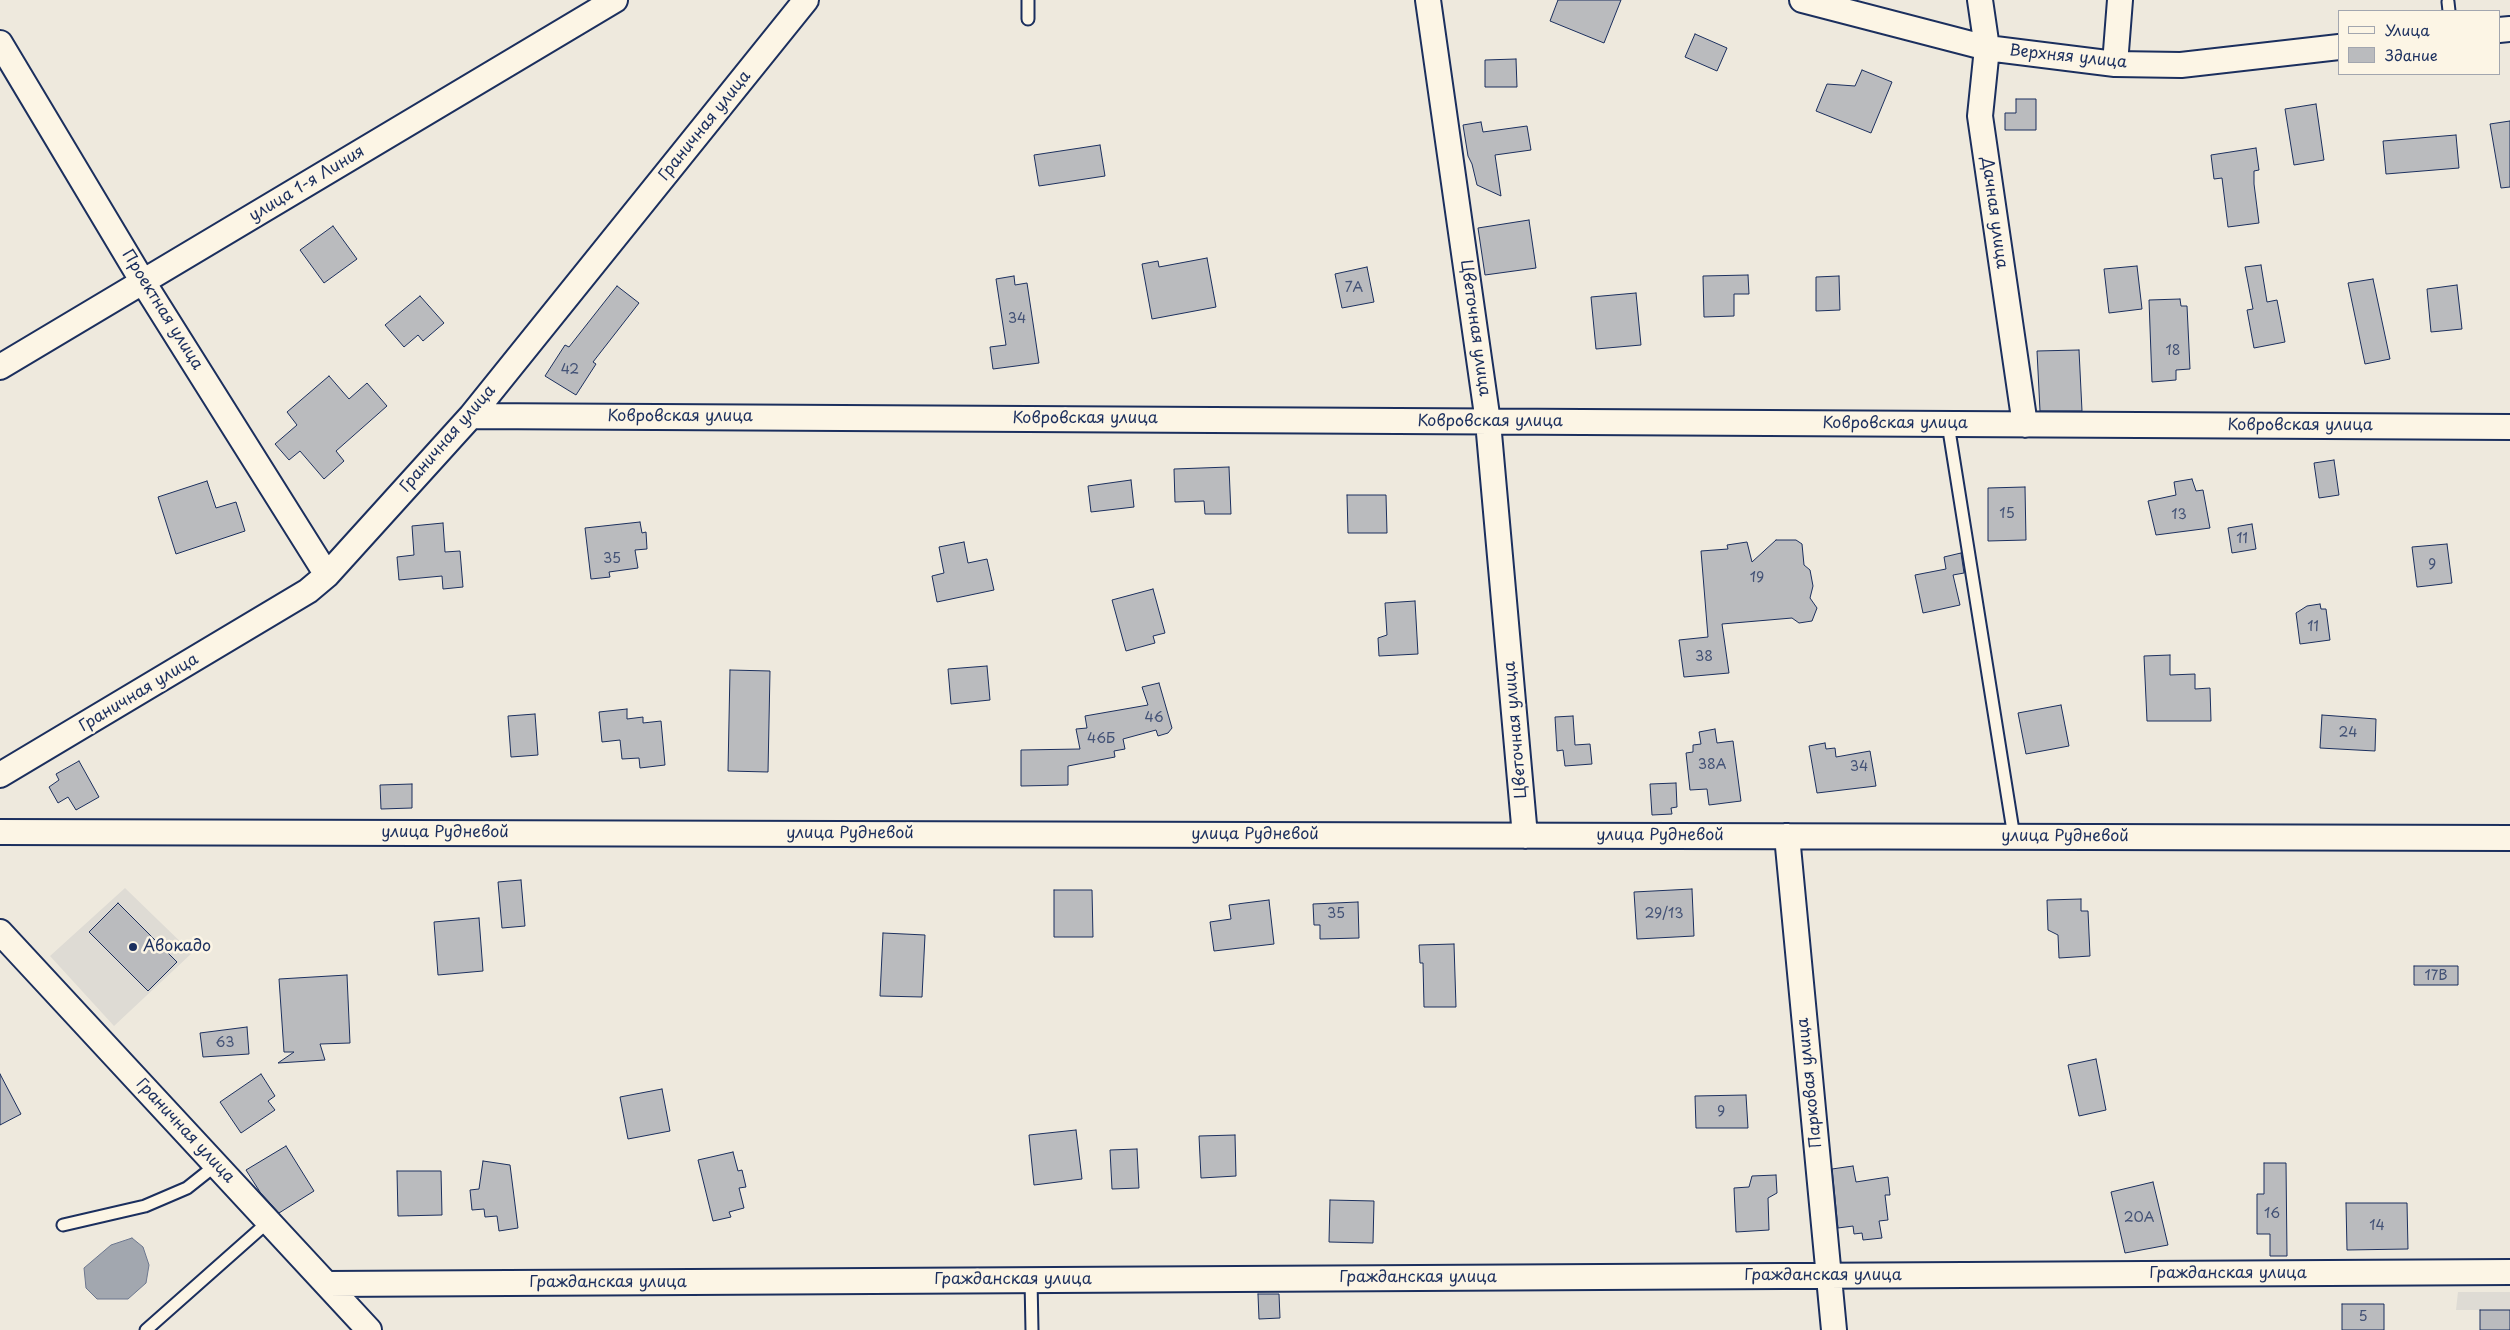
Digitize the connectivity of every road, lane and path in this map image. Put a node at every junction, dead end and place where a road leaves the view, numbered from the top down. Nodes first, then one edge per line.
1 (614, 0) edge
2 (806, 0) edge
3 (1028, 0) edge
4 (1428, 0) edge
5 (1802, 0) edge
6 (1980, 0) edge
7 (2120, 0) edge
8 (1028, 19) dead end
9 (0, 43) edge
10 (1987, 48) junction
11 (2338, 48) edge
12 (2115, 64) junction
13 (143, 282) junction
14 (0, 368) edge
15 (471, 416) junction
16 (1488, 422) junction
17 (1948, 424) junction
18 (2026, 424) junction
19 (2510, 427) edge
20 (327, 575) junction
21 (0, 775) edge
22 (0, 832) edge
23 (1525, 836) junction
24 (1786, 836) junction
25 (2014, 837) junction
26 (2510, 838) edge
27 (0, 932) edge
28 (216, 1165) junction
29 (268, 1222) junction
30 (63, 1225) dead end
31 (2510, 1272) edge
32 (1829, 1276) junction
33 (1031, 1280) junction
34 (326, 1284) junction
35 (146, 1330) edge
36 (370, 1330) edge
37 (1032, 1330) edge
38 (1834, 1330) edge

1 - 13 street, улица 1-я Линия
2 - 15 street, Граничная улица
3 - 8 lane
4 - 16 street, Цветочная улица
5 - 10 street, Верхняя улица
6 - 10 street, Дачная улица
7 - 12 street
9 - 13 street, Проектная улица
10 - 12 street, Верхняя улица
10 - 18 street, Дачная улица
11 - 12 street, Верхняя улица
13 - 14 street, улица 1-я Линия
13 - 20 street, Проектная улица
15 - 16 street, Ковровская улица
15 - 20 street, Граничная улица
16 - 17 street, Ковровская улица
16 - 23 street, Цветочная улица
17 - 18 street, Ковровская улица
17 - 25 lane
18 - 19 street, Ковровская улица
20 - 21 street, Граничная улица
22 - 23 street, улица Рудневой
23 - 24 street, улица Рудневой
24 - 25 street, улица Рудневой
24 - 32 street, Парковая улица
25 - 26 street, улица Рудневой
27 - 28 street, Граничная улица
28 - 29 street, Граничная улица
28 - 30 lane
29 - 34 street, Граничная улица
29 - 35 lane
31 - 32 street, Гражданская улица
32 - 33 street, Гражданская улица
32 - 38 street, Парковая улица
33 - 34 street, Гражданская улица
33 - 37 lane
34 - 36 street, Граничная улица

